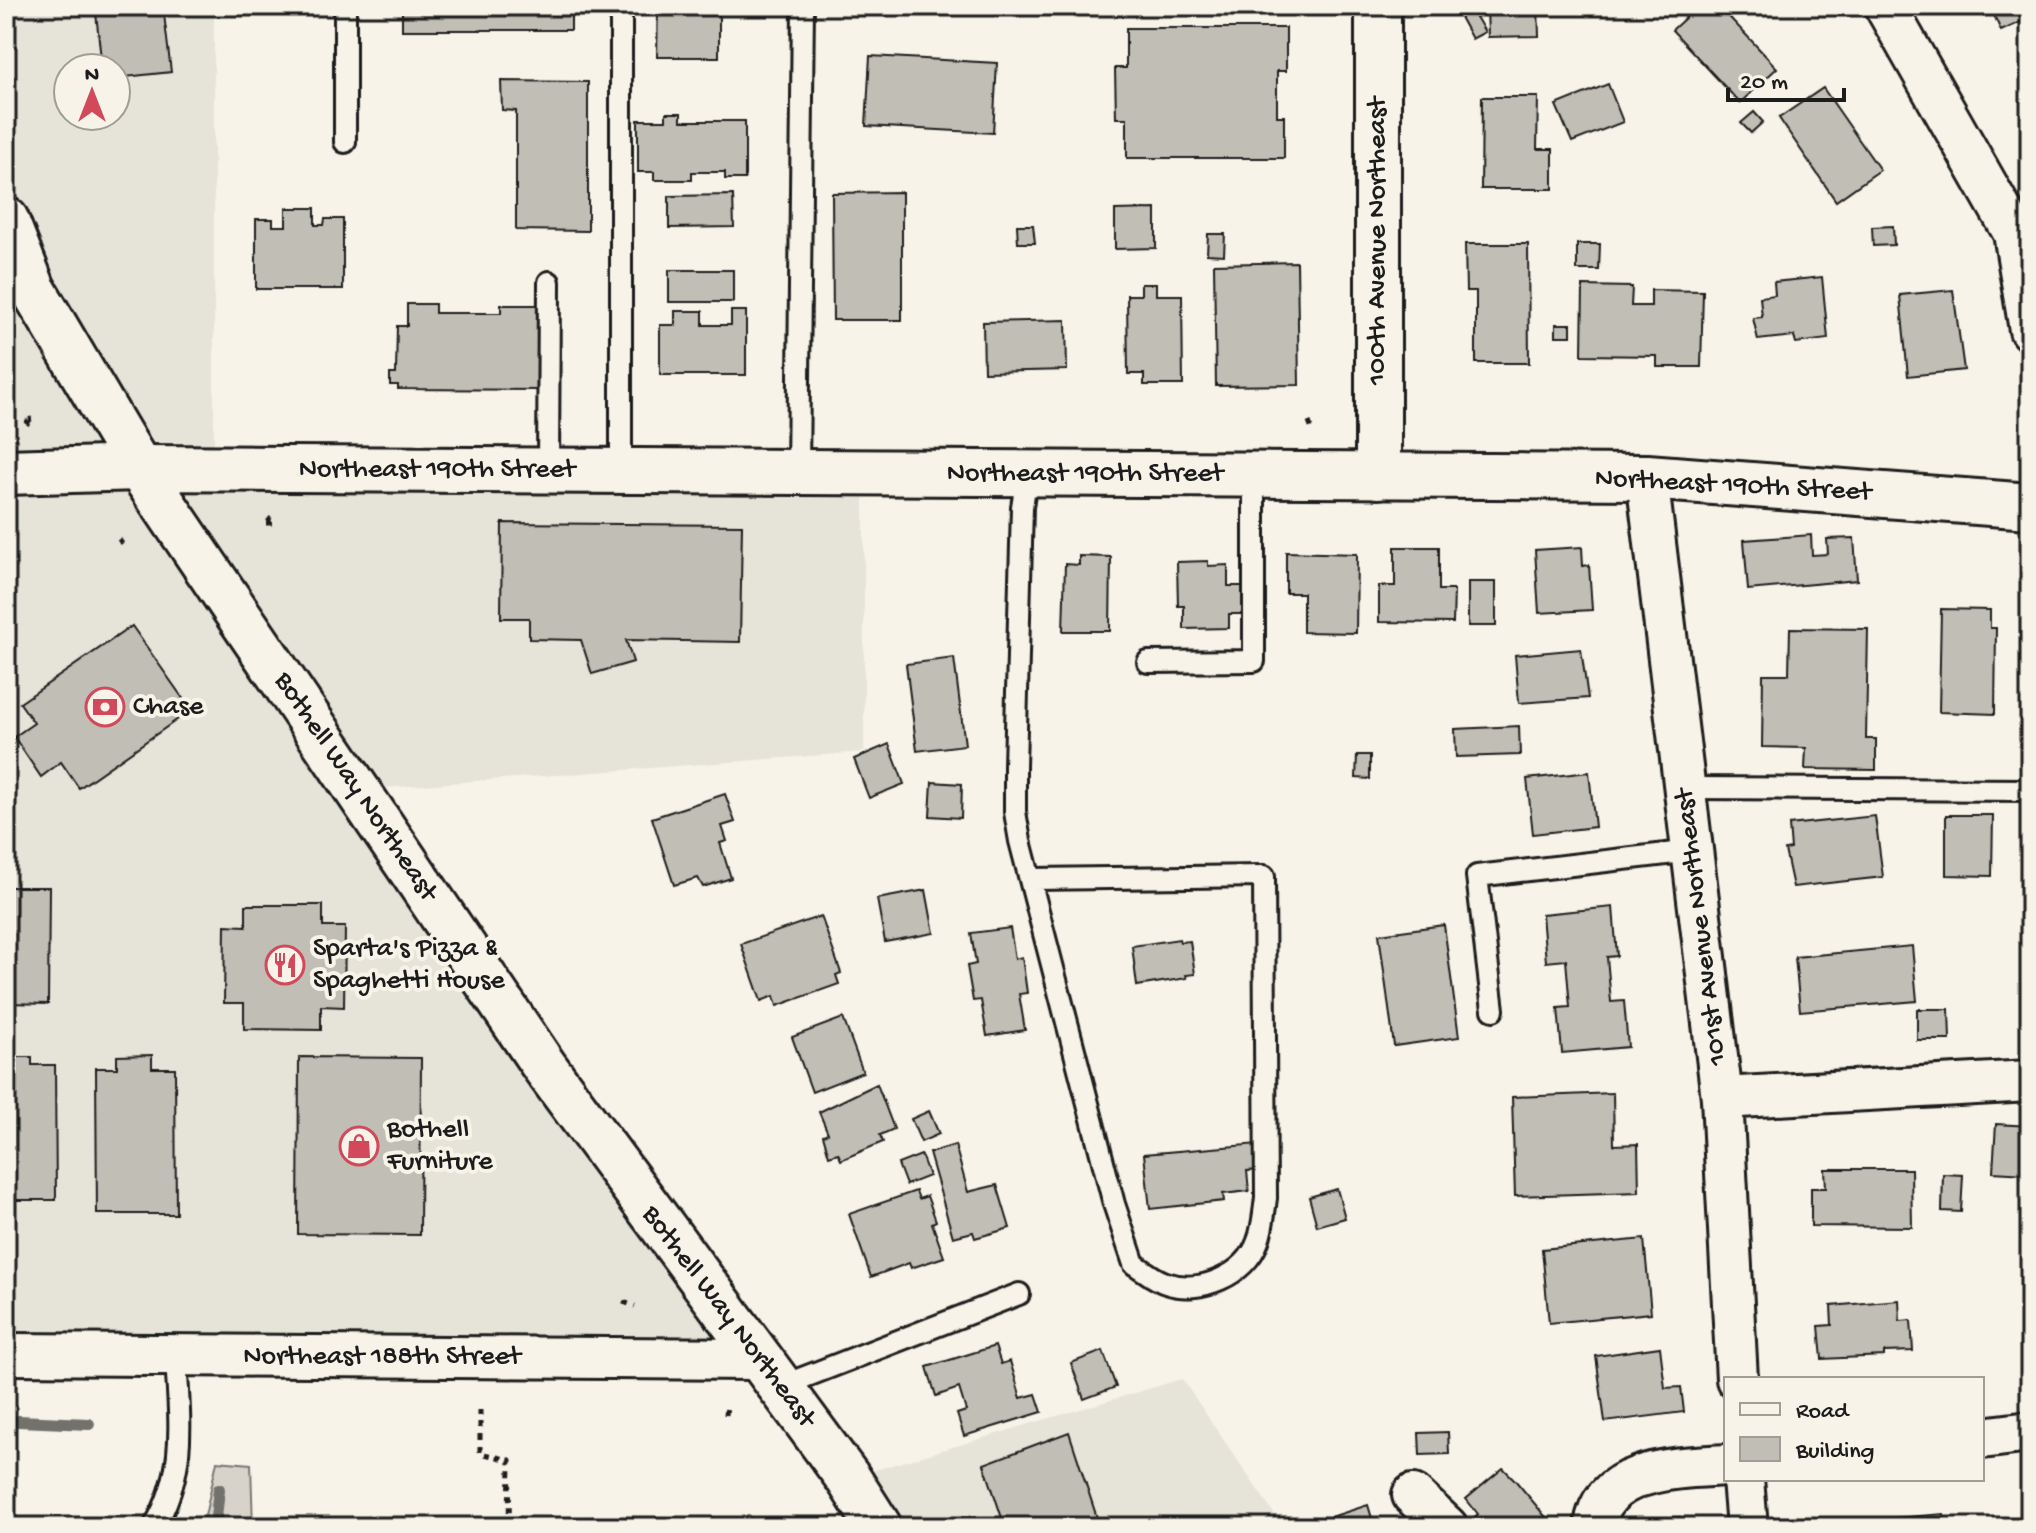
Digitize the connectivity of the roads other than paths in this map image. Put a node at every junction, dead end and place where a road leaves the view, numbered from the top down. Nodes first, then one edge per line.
1 (345, 6) edge
2 (621, 6) edge
3 (803, 6) edge
4 (1378, 6) edge
5 (1885, 6) edge
6 (345, 142) dead end
7 (6, 220) edge
8 (549, 282) dead end
9 (2030, 330) edge
10 (139, 468) junction
11 (548, 471) junction
12 (621, 471) junction
13 (6, 472) edge
14 (798, 472) junction
15 (1027, 475) junction
16 (1254, 475) junction
17 (1378, 476) junction
18 (1647, 477) junction
19 (2030, 506) edge
20 (1148, 662) dead end
21 (1685, 788) junction
22 (2030, 790) edge
23 (1692, 851) junction
24 (1033, 879) junction
25 (1493, 1010) dead end
26 (2030, 1081) edge
27 (1722, 1098) junction
28 (1019, 1294) dead end
29 (6, 1354) edge
30 (176, 1356) junction
31 (769, 1373) junction
32 (1737, 1377) edge
33 (2030, 1432) edge
34 (1984, 1438) edge
35 (1724, 1465) edge
36 (1743, 1481) edge
37 (1413, 1495) dead end
38 (154, 1527) edge
39 (879, 1527) edge
40 (1447, 1527) edge
41 (1595, 1527) edge
42 (1747, 1527) edge

1 - 6 lane
2 - 12 lane
3 - 14 lane
4 - 17 street, 100th Avenue Northeast
5 - 9 street
7 - 10 street, Bothell Way Northeast
8 - 11 lane
10 - 11 street, Northeast 190th Street
10 - 13 street, Northeast 190th Street
10 - 31 street, Bothell Way Northeast
11 - 12 street, Northeast 190th Street
12 - 14 street, Northeast 190th Street
14 - 15 street, Northeast 190th Street
15 - 16 street, Northeast 190th Street
15 - 24 lane
16 - 17 street, Northeast 190th Street
16 - 20 lane
17 - 18 street, Northeast 190th Street
18 - 19 street, Northeast 190th Street
18 - 21 street, 101st Avenue Northeast
21 - 22 lane
21 - 23 street, 101st Avenue Northeast
23 - 25 lane
23 - 27 street, 101st Avenue Northeast
24 - 24 lane
26 - 27 street
27 - 32 street, 101st Avenue Northeast
28 - 31 lane
29 - 30 street, Northeast 188th Street
30 - 31 street, Northeast 188th Street
30 - 38 lane
31 - 39 street, Bothell Way Northeast
33 - 34 street
35 - 41 street
36 - 42 street
37 - 40 street

